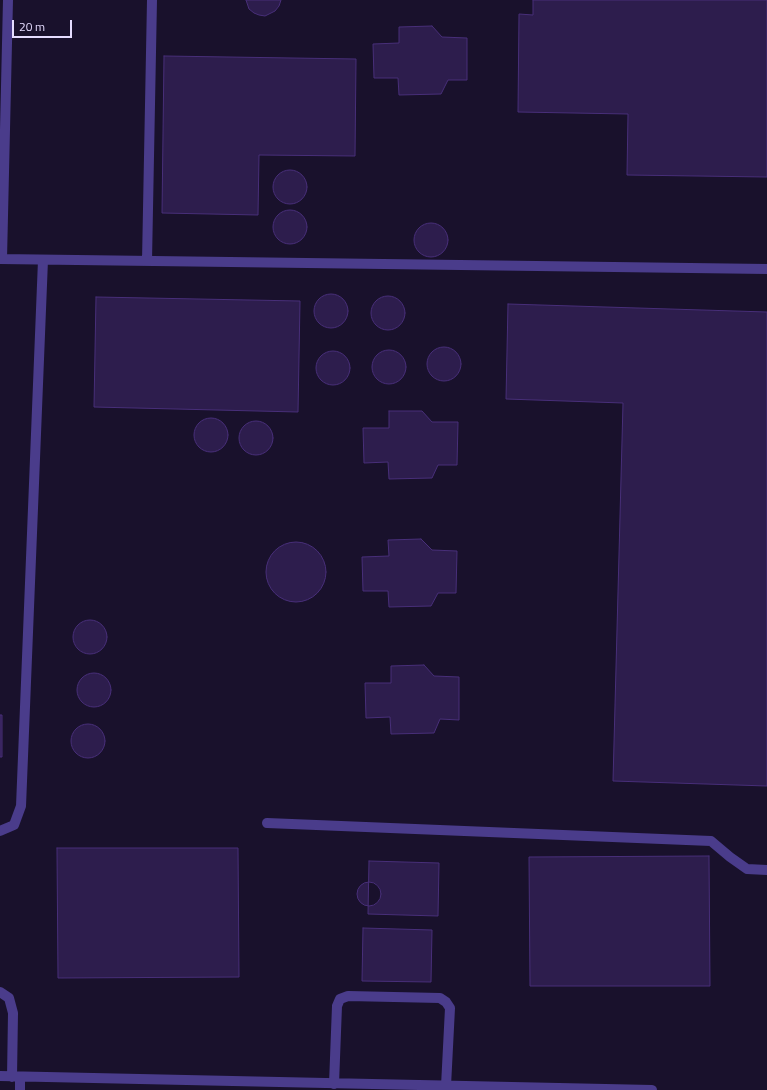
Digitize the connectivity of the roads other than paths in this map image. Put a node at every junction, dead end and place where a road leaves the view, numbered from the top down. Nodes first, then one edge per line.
1 (8, 0) edge
2 (152, 0) edge
3 (1, 259) edge
4 (43, 260) junction
5 (147, 261) junction
6 (767, 269) edge
7 (267, 823) dead end
8 (0, 831) edge
9 (767, 870) edge
10 (0, 992) edge
11 (0, 1076) edge
12 (16, 1077) junction
13 (334, 1084) junction
14 (446, 1086) junction
15 (20, 1090) edge
16 (593, 1090) edge
17 (652, 1090) edge

1 - 3 lane
2 - 5 lane
3 - 4 lane
4 - 5 lane
4 - 8 lane
5 - 6 lane
7 - 9 lane
10 - 12 lane
11 - 12 lane
12 - 13 lane
12 - 15 lane
13 - 14 lane
13 - 14 lane
14 - 16 lane
16 - 17 lane

